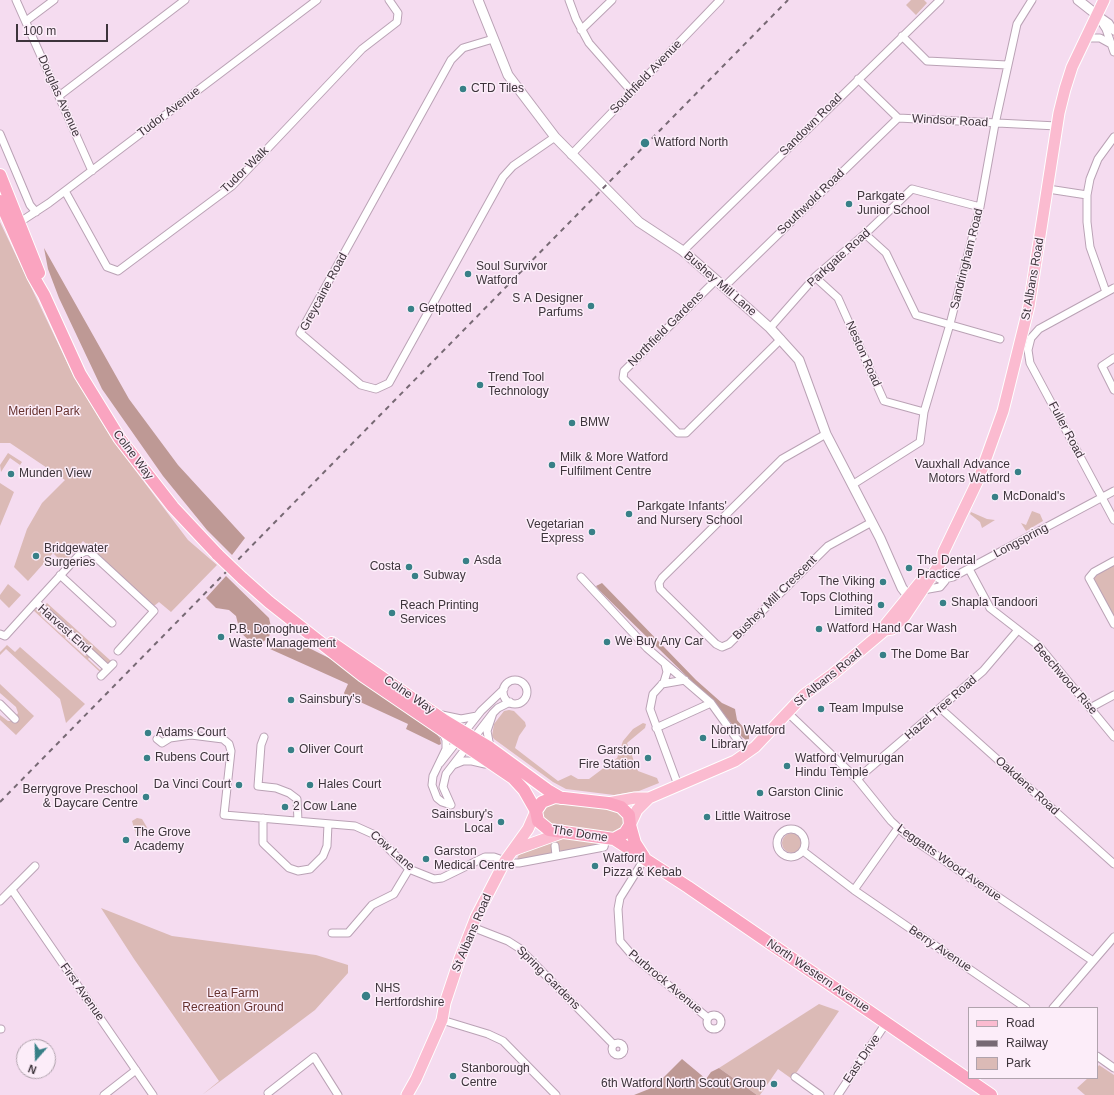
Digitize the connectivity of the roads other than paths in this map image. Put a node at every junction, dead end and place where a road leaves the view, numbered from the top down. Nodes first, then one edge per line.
1 (16, 0) edge
2 (54, 0) edge
3 (184, 0) edge
4 (317, 0) edge
5 (389, 0) edge
6 (478, 0) edge
7 (569, 0) edge
8 (612, 0) edge
9 (720, 0) edge
10 (940, 0) edge
11 (1032, 0) edge
12 (1078, 0) edge
13 (1104, 0) edge
14 (1097, 15) junction
15 (26, 21) junction
16 (581, 30) junction
17 (1114, 31) edge
18 (902, 36) junction
19 (1086, 38) junction
20 (493, 39) junction
21 (1111, 44) junction
22 (1114, 52) edge
23 (1007, 65) junction
24 (858, 79) junction
25 (632, 92) junction
26 (59, 96) junction
27 (898, 118) junction
28 (995, 124) junction
29 (1057, 126) junction
30 (0, 134) edge
31 (554, 137) junction
32 (1114, 137) edge
33 (571, 155) junction
34 (92, 171) junction
35 (0, 175) edge
36 (1048, 189) junction
37 (65, 191) junction
38 (1087, 195) junction
39 (0, 201) edge
40 (980, 207) junction
41 (36, 212) junction
42 (20, 222) junction
43 (865, 234) junction
44 (683, 251) junction
45 (814, 277) junction
46 (716, 280) junction
47 (724, 287) junction
48 (1114, 288) edge
49 (1106, 292) junction
50 (44, 295) junction
51 (950, 324) junction
52 (770, 328) junction
53 (781, 339) junction
54 (1000, 339) dead end
55 (1114, 358) edge
56 (1114, 390) edge
57 (924, 412) junction
58 (826, 434) junction
59 (852, 485) junction
60 (1114, 491) edge
61 (1102, 498) junction
62 (1114, 520) edge
63 (872, 522) junction
64 (1114, 561) edge
65 (969, 569) junction
66 (930, 574) junction
67 (60, 576) junction
68 (581, 576) dead end
69 (945, 581) junction
70 (257, 590) junction
71 (923, 590) junction
72 (911, 600) junction
73 (36, 602) junction
74 (112, 623) dead end
75 (1114, 624) edge
76 (1018, 630) junction
77 (2, 635) edge
78 (118, 651) dead end
79 (665, 664) junction
80 (102, 676) dead end
81 (685, 680) junction
82 (662, 684) junction
83 (504, 689) junction
84 (1114, 695) edge
85 (510, 702) junction
86 (711, 703) junction
87 (0, 704) edge
88 (940, 708) junction
89 (1090, 708) junction
90 (787, 712) junction
91 (493, 713) junction
92 (436, 714) junction
93 (478, 716) junction
94 (15, 719) dead end
95 (656, 728) junction
96 (441, 730) junction
97 (264, 737) dead end
98 (1114, 737) edge
99 (157, 739) dead end
100 (465, 739) junction
101 (490, 748) junction
102 (747, 753) junction
103 (440, 763) junction
104 (453, 766) junction
105 (506, 772) junction
106 (857, 779) junction
107 (678, 786) junction
108 (561, 798) junction
109 (649, 798) junction
110 (608, 803) junction
111 (535, 812) junction
112 (263, 818) junction
113 (298, 821) junction
114 (328, 824) junction
115 (631, 824) junction
116 (898, 828) junction
117 (564, 832) junction
118 (610, 838) junction
119 (555, 846) dead end
120 (514, 850) junction
121 (803, 851) dead end
122 (556, 856) junction
123 (645, 858) junction
124 (506, 861) junction
125 (1114, 864) edge
126 (35, 866) dead end
127 (409, 869) junction
128 (12, 890) junction
129 (854, 890) junction
130 (0, 901) edge
131 (472, 927) junction
132 (332, 933) dead end
133 (1114, 937) edge
134 (1093, 961) junction
135 (1025, 1007) edge
136 (1054, 1007) edge
137 (708, 1018) dead end
138 (442, 1020) junction
139 (886, 1023) junction
140 (613, 1044) dead end
141 (1098, 1057) edge
142 (1114, 1068) edge
143 (136, 1070) junction
144 (795, 1077) dead end
145 (268, 1092) dead end
146 (104, 1095) edge
147 (153, 1095) edge
148 (338, 1095) edge
149 (407, 1095) edge
150 (556, 1095) edge
151 (820, 1095) edge
152 (838, 1095) edge
153 (991, 1095) edge

1 - 15 street, Douglas Avenue
2 - 15 street
3 - 26 street
4 - 34 street, Tudor Avenue
5 - 37 street, Tudor Walk
6 - 20 street, Bushey Mill Lane
7 - 16 street
8 - 16 street
9 - 25 street, Southfield Avenue
10 - 18 street, Sandown Road
11 - 23 street, Sandringham Road
12 - 14 street
13 - 14 main road, St Albans Road
14 - 17 street
14 - 19 main road, St Albans Road
14 - 21 street
15 - 26 street, Douglas Avenue
16 - 25 street
18 - 23 street
18 - 24 street, Sandown Road
19 - 21 street
19 - 29 main road, St Albans Road
20 - 31 street, Bushey Mill Lane
20 - 31 street, Greycaine Road
21 - 22 street
23 - 28 street, Sandringham Road
24 - 27 street, Windsor Road
24 - 44 street, Sandown Road
25 - 33 street, Southfield Avenue
26 - 34 street, Douglas Avenue
27 - 28 street, Windsor Road
27 - 47 street, Southwold Road
28 - 29 street, Windsor Road
28 - 40 street, Sandringham Road
29 - 36 main road, St Albans Road
30 - 41 street
31 - 33 street, Bushey Mill Lane
32 - 38 street
33 - 44 street, Bushey Mill Lane
34 - 37 street, Tudor Avenue
35 - 42 highway, Colne Way
36 - 38 street
36 - 66 main road, St Albans Road
37 - 41 street, Tudor Avenue
38 - 49 street
39 - 50 highway, Colne Way
40 - 43 street, Parkgate Road
40 - 51 street, Sandringham Road
41 - 42 street, Tudor Avenue
42 - 50 highway, Colne Way
43 - 45 street, Parkgate Road
43 - 51 street
44 - 46 street, Bushey Mill Lane
45 - 52 street, Parkgate Road
45 - 57 street, Neston Road
46 - 47 street, Bushey Mill Lane
46 - 53 street, Northfield Gardens
47 - 52 street, Bushey Mill Lane
48 - 49 street
49 - 61 street, Fuller Road
50 - 70 highway, Colne Way, bridge
51 - 54 street
51 - 57 street, Sandringham Road
52 - 53 street, Bushey Mill Lane
53 - 58 street, Bushey Mill Lane
55 - 56 street
57 - 59 street, Sandringham Road
58 - 59 street, Bushey Mill Lane
58 - 63 street, Bushey Mill Crescent
59 - 63 street, Bushey Mill Lane
60 - 61 street, Longspring
61 - 62 street, Fuller Road
61 - 65 street, Longspring
63 - 72 street, Bushey Mill Lane
64 - 75 street
65 - 69 street, Longspring
65 - 76 street, Beechwood Rise
66 - 69 street
66 - 71 main road, St Albans Road
66 - 72 main road, St Albans Road
67 - 73 street
67 - 74 street
67 - 78 street
68 - 79 street
69 - 71 street, Longspring
70 - 92 highway, Colne Way
70 - 96 highway, Colne Way
71 - 72 main road, St Albans Road
72 - 90 main road, St Albans Road
73 - 77 street, Harvest End
73 - 80 street, Harvest End
76 - 88 street, Hazel Tree Road
76 - 89 street, Beechwood Rise
79 - 81 street
79 - 82 street
81 - 82 street
81 - 86 street
82 - 95 street
83 - 85 street
83 - 85 street
83 - 93 street
84 - 89 street
85 - 91 street
86 - 95 street
86 - 102 street
87 - 94 street
88 - 106 street, Hazel Tree Road
88 - 125 street, Oakdene Road
89 - 98 street, Beechwood Rise
90 - 102 main road, St Albans Road
90 - 106 street, Leggatts Wood Avenue
91 - 100 street
91 - 101 street
92 - 93 street
92 - 100 highway, Colne Way
93 - 100 street
95 - 107 street
96 - 100 highway, Colne Way
96 - 103 street
97 - 113 street
99 - 112 street, Cow Lane
100 - 101 highway, Colne Way
100 - 103 street
100 - 104 street
100 - 105 highway, Colne Way
101 - 108 highway, Colne Way
102 - 107 main road, St Albans Road
103 - 104 street
104 - 105 street
105 - 111 highway, Colne Way
106 - 116 street, Leggatts Wood Avenue
107 - 109 main road, St Albans Road
108 - 110 highway
108 - 111 highway
109 - 110 main road, St Albans Road
109 - 115 main road, St Albans Road
110 - 115 highway
111 - 117 highway, The Dome
111 - 120 main road, St Albans Road
112 - 113 street, Cow Lane
112 - 114 street
113 - 114 street, Cow Lane
114 - 127 street, Cow Lane
115 - 118 highway, The Dome
115 - 123 highway, North Western Avenue
116 - 129 street
116 - 134 street, Leggatts Wood Avenue
117 - 118 highway, The Dome
117 - 120 main road
118 - 122 street
118 - 123 highway, North Western Avenue
119 - 122 street
120 - 124 main road, St Albans Road
121 - 129 street, Berry Avenue
122 - 124 street
123 - 137 street, Purbrock Avenue
123 - 139 highway, North Western Avenue
124 - 127 street, Cow Lane
124 - 131 main road, St Albans Road
126 - 128 street
127 - 132 street
128 - 130 street
128 - 143 street, First Avenue
129 - 135 street, Berry Avenue
131 - 138 main road, St Albans Road
131 - 140 street, Spring Gardens
133 - 134 street
134 - 136 street
138 - 149 main road, St Albans Road
138 - 150 street
139 - 152 street, East Drive
139 - 153 highway, North Western Avenue
141 - 142 street
143 - 146 street
143 - 147 street, First Avenue
144 - 151 street
145 - 148 street

